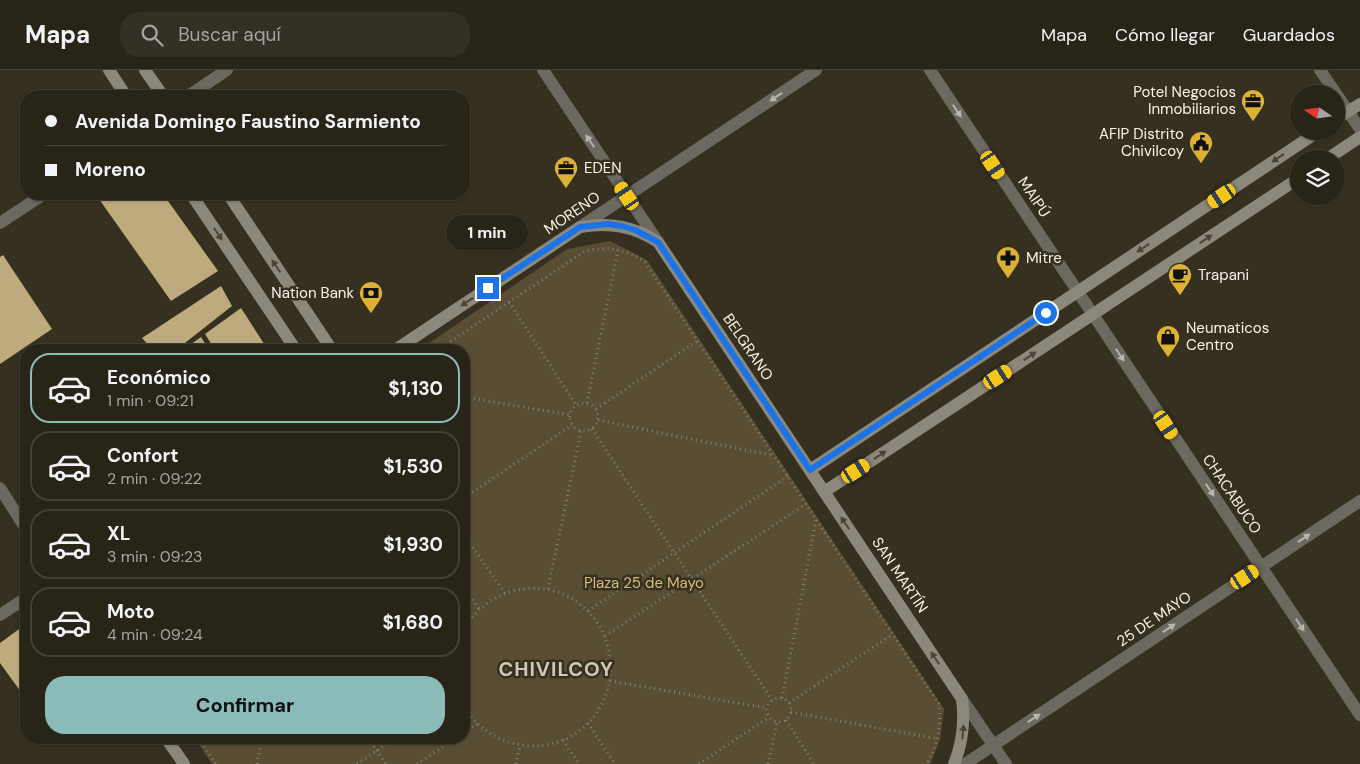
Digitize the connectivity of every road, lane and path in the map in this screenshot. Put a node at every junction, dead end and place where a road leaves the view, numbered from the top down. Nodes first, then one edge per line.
1 (109, 70) edge
2 (145, 70) edge
3 (228, 70) edge
4 (543, 70) edge
5 (816, 70) edge
6 (930, 70) edge
7 (1320, 70) edge
8 (122, 90) edge
9 (159, 90) edge
10 (197, 90) edge
11 (1360, 104) edge
12 (1348, 112) junction
13 (1345, 114) edge
14 (1360, 129) edge
15 (1360, 137) edge
16 (1306, 140) edge
17 (1341, 150) edge
18 (1290, 184) edge
19 (627, 196) junction
20 (35, 200) edge
21 (195, 200) edge
22 (232, 200) edge
23 (0, 223) edge
24 (580, 227) junction
25 (658, 242) junction
26 (618, 250) junction
27 (1078, 292) junction
28 (509, 302) junction
29 (1093, 314) junction
30 (698, 341) junction
31 (292, 344) edge
32 (328, 344) edge
33 (405, 344) edge
34 (447, 344) edge
35 (470, 398) edge
36 (587, 403) junction
37 (576, 406) junction
38 (596, 409) junction
39 (570, 415) junction
40 (598, 420) junction
41 (572, 425) junction
42 (592, 429) junction
43 (581, 431) junction
44 (774, 456) junction
45 (810, 470) junction
46 (788, 476) junction
47 (0, 488) edge
48 (824, 492) junction
49 (470, 494) edge
50 (1360, 501) edge
51 (806, 504) junction
52 (20, 519) edge
53 (816, 520) junction
54 (470, 543) edge
55 (674, 553) junction
56 (1261, 567) junction
57 (692, 579) junction
58 (548, 590) junction
59 (505, 593) junction
60 (470, 596) edge
61 (20, 602) edge
62 (479, 610) junction
63 (588, 611) junction
64 (0, 615) edge
65 (470, 620) edge
66 (893, 634) junction
67 (605, 636) junction
68 (610, 681) junction
69 (782, 698) junction
70 (962, 698) junction
71 (772, 700) junction
72 (790, 703) junction
73 (767, 708) junction
74 (470, 712) edge
75 (791, 712) junction
76 (1360, 715) edge
77 (769, 717) junction
78 (786, 720) junction
79 (777, 722) junction
80 (478, 723) junction
81 (588, 724) junction
82 (470, 729) edge
83 (938, 738) junction
84 (563, 740) junction
85 (170, 744) edge
86 (202, 744) edge
87 (261, 744) edge
88 (372, 744) edge
89 (386, 744) edge
90 (447, 744) edge
91 (520, 745) junction
92 (993, 745) junction
93 (377, 750) junction
94 (184, 764) edge
95 (216, 764) edge
96 (257, 764) edge
97 (357, 764) edge
98 (386, 764) edge
99 (417, 764) edge
100 (516, 764) edge
101 (579, 764) edge
102 (615, 764) edge
103 (699, 764) edge
104 (768, 764) edge
105 (814, 764) edge
106 (927, 764) edge
107 (954, 764) edge
108 (965, 764) edge
109 (1006, 764) edge

1 - 8 main road
2 - 9 main road
3 - 10 street
19 -> 4 street, BELGRANO
5 -> 19 street, MORENO
6 -> 27 street, MAIPÚ
7 - 12 street
11 - 12 main road
12 - 13 main road
12 - 14 street
15 - 17 main road
16 -> 27 main road
29 -> 18 main road
19 - 24 street, MORENO
19 - 25 street, BELGRANO
20 - 23 street
21 -> 31 main road
32 -> 22 main road
24 - 25 main road, BELGRANO
24 -> 33 main road, MORENO
25 - 45 main road, BELGRANO
26 - 28 path
26 - 30 path
26 - 36 path
27 - 29 street, CHACABUCO
27 - 45 main road
28 - 34 path
28 - 37 path
48 -> 29 main road
29 -> 56 street, CHACABUCO
30 - 38 path
30 - 44 path
35 - 39 path
36 - 37 path
36 - 38 path
37 - 39 path
38 - 40 path
39 - 41 path
40 - 42 path
40 - 44 path
41 - 43 path
41 - 49 path
42 - 43 path
42 - 55 path
43 - 58 path
44 - 46 path
45 - 48 main road, SAN MARTÍN
46 - 51 path
46 - 55 path
47 - 52 street
70 -> 48 main road, SAN MARTÍN
56 -> 50 street, 25 DE MAYO
51 - 53 path
51 - 57 path
53 - 66 path
53 - 69 path
54 - 59 path
55 - 57 path
55 - 63 path
56 -> 76 street, CHACABUCO
92 -> 56 street, 25 DE MAYO
57 - 67 path
57 - 71 path
58 - 59 path
58 - 63 path
59 - 62 path
60 - 62 path
61 - 64 street
62 - 65 path
63 - 67 path
66 - 72 path
66 - 83 path
67 - 68 path
68 - 73 path
68 - 81 path
69 - 71 path
69 - 72 path
70 - 92 street, SAN MARTÍN
107 -> 70 main road
71 - 73 path
72 - 75 path
73 - 77 path
74 - 80 path
75 - 78 path
75 - 83 path
77 - 79 path
77 - 103 path
78 - 79 path
78 - 105 path
79 - 104 path
80 - 82 path
80 - 91 path
81 - 84 path
81 - 102 path
83 - 106 path
84 - 91 path
84 - 101 path
85 - 94 main road
86 - 95 path
87 - 96 path
88 - 93 path
89 - 93 path
90 - 99 path
91 - 100 path
92 - 108 street, 25 DE MAYO
92 - 109 street, SAN MARTÍN
93 - 97 path
93 - 98 path

